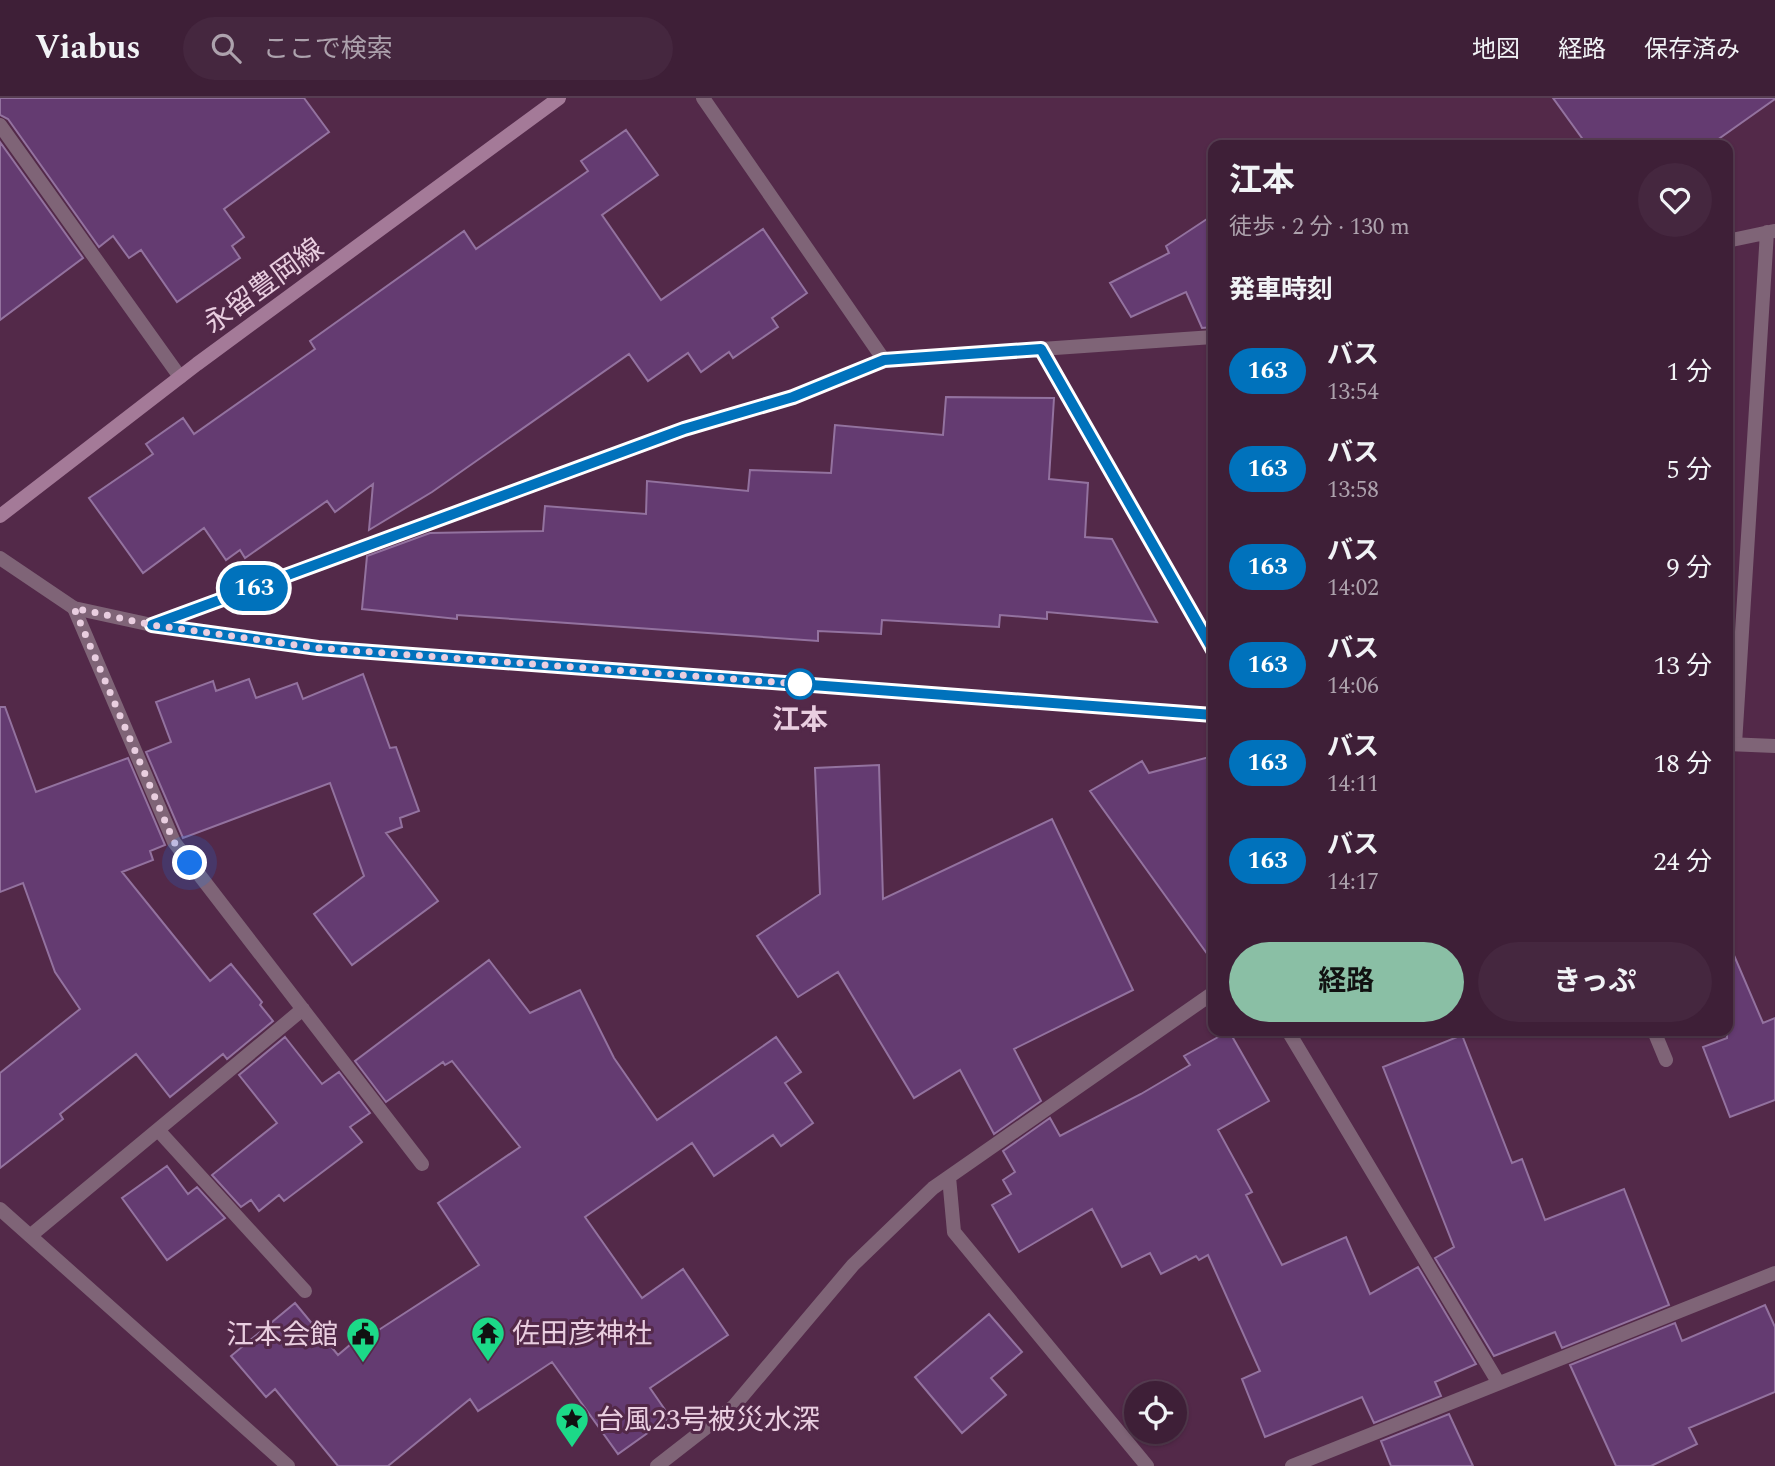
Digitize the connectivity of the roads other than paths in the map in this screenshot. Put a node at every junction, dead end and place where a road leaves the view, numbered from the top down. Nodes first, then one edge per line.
1 (559, 98) edge
2 (703, 98) edge
3 (0, 125) edge
4 (1771, 231) edge
5 (1733, 240) edge
6 (1208, 337) edge
7 (1041, 349) junction
8 (884, 360) junction
9 (180, 377) junction
10 (0, 516) edge
11 (0, 558) edge
12 (74, 608) junction
13 (152, 625) junction
14 (1208, 641) edge
15 (1208, 715) edge
16 (1733, 718) edge
17 (1733, 744) edge
18 (1775, 746) edge
19 (1208, 996) edge
20 (303, 1009) junction
21 (1291, 1036) edge
22 (1656, 1036) edge
23 (1667, 1060) dead end
24 (158, 1130) junction
25 (422, 1164) dead end
26 (950, 1177) junction
27 (0, 1209) edge
28 (30, 1236) junction
29 (1775, 1273) edge
30 (306, 1291) dead end
31 (1498, 1382) junction
32 (288, 1466) edge
33 (657, 1466) edge
34 (1147, 1466) edge
35 (1292, 1466) edge

1 - 9 main road, 永留豊岡線
2 - 8 street
3 - 9 street
4 - 5 street
4 - 16 street
6 - 7 street
7 - 8 street
7 - 14 street
8 - 13 street
9 - 10 main road, 永留豊岡線
11 - 12 street
12 - 13 street
12 - 20 street
13 - 15 street
17 - 18 street
19 - 26 street
20 - 24 street
20 - 25 street
21 - 31 street
22 - 23 street
24 - 28 street
24 - 30 street
26 - 33 street
26 - 34 street
27 - 28 street
28 - 32 street
29 - 31 street
31 - 35 street

